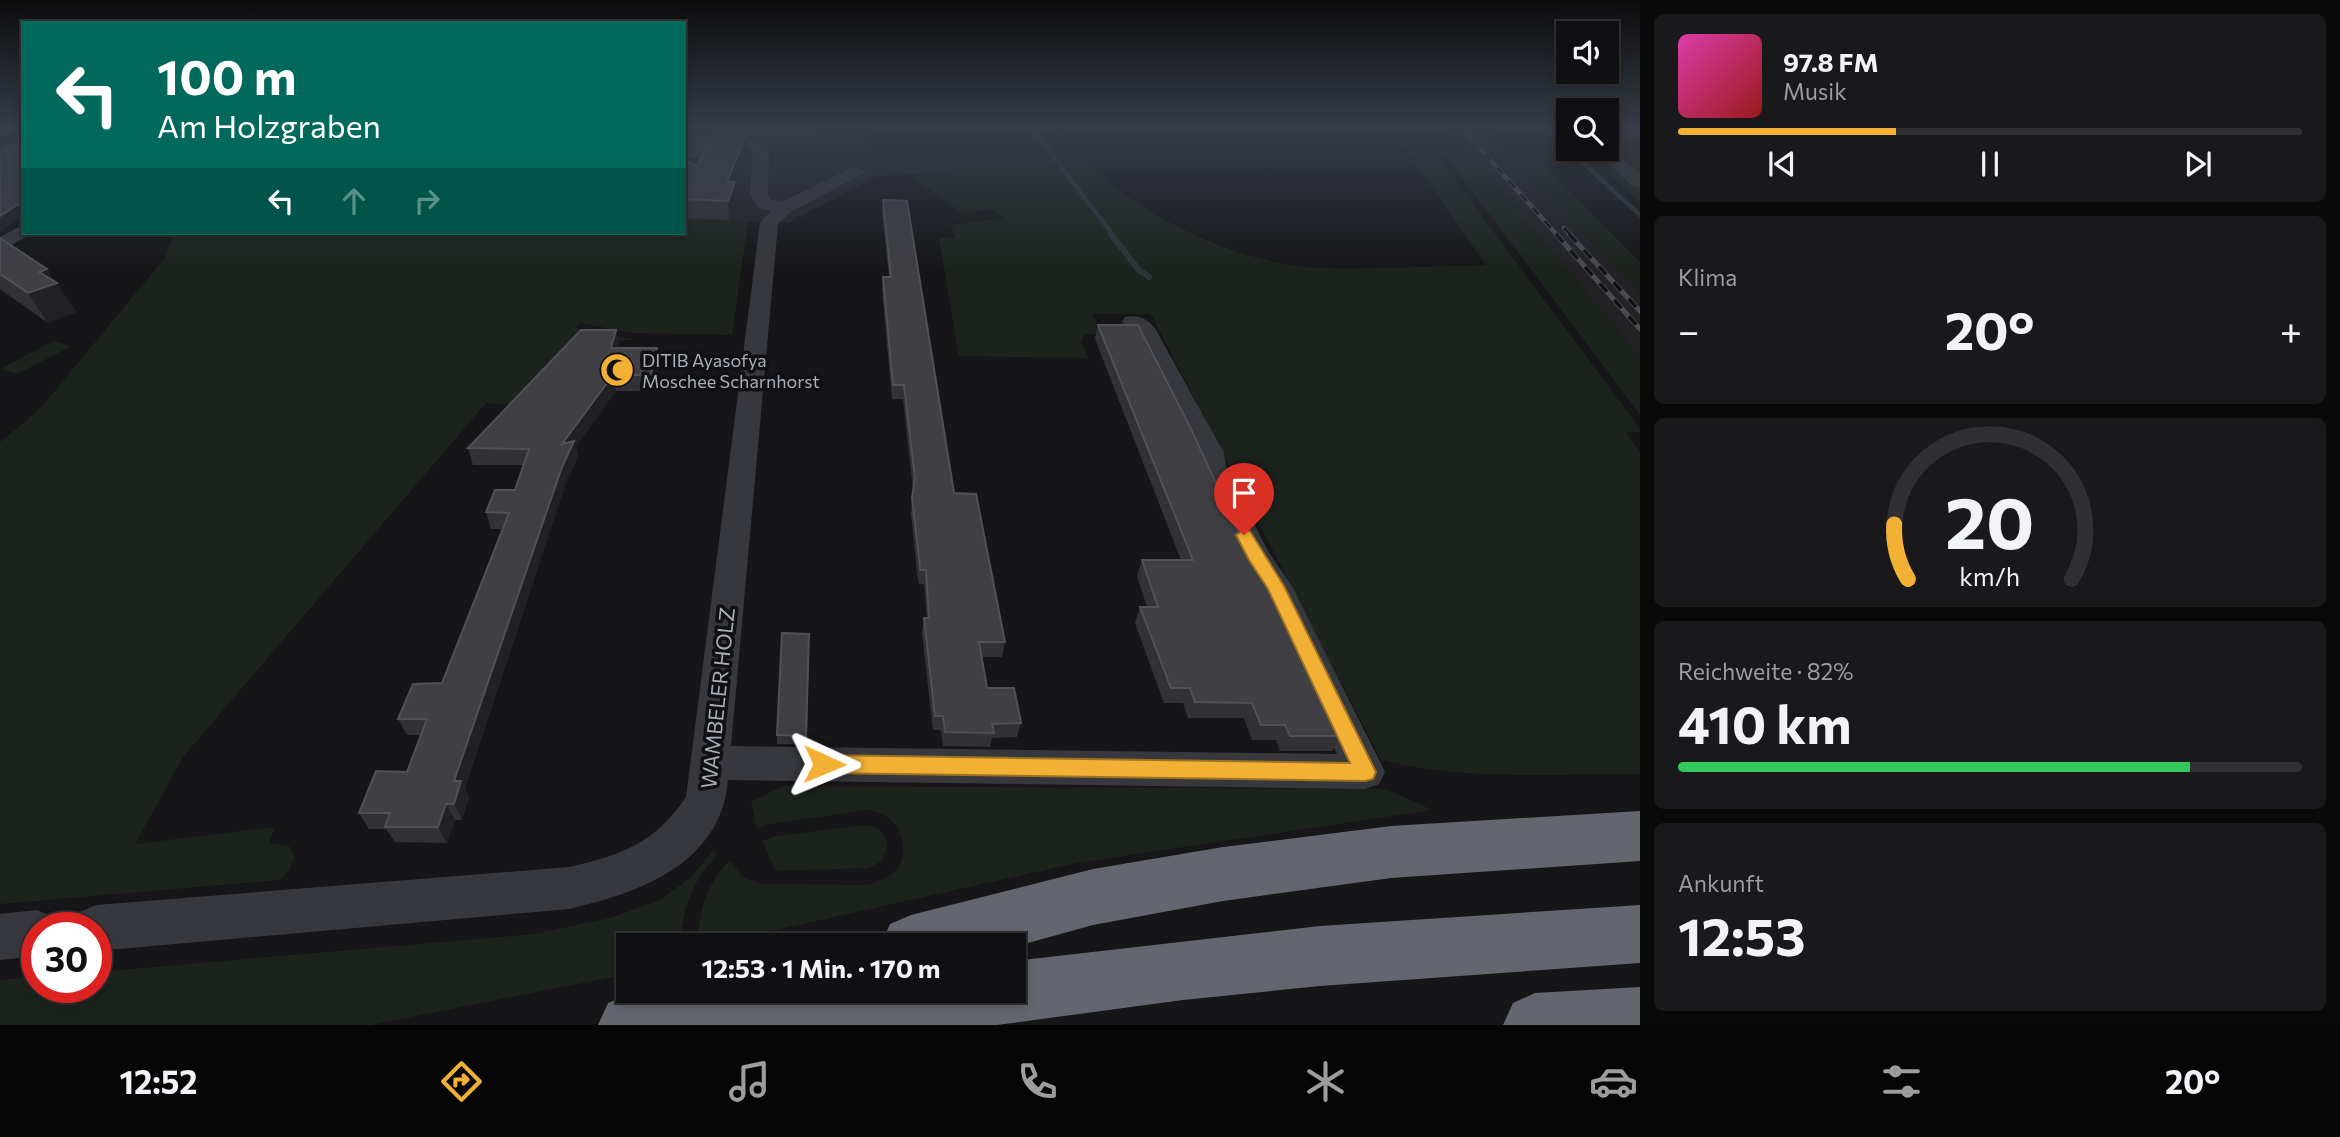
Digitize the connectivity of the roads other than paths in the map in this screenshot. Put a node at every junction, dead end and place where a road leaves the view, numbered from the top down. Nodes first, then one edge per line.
1 (760, 175) edge
2 (851, 175) edge
3 (784, 208) junction
4 (21, 232) edge
5 (0, 245) edge
6 (1132, 322) edge
7 (709, 763) junction
8 (1640, 836) edge
9 (112, 927) edge
10 (956, 933) edge
11 (1640, 934) edge
12 (21, 935) edge
13 (0, 937) edge
14 (697, 1003) edge
15 (1640, 1018) edge
16 (629, 1025) edge
17 (760, 1025) edge
18 (1535, 1025) edge

1 - 3 street
2 - 3 street
3 - 7 street, WAMBELER HOLZ
4 - 5 street
6 - 7 street
7 - 9 street, WAMBELER HOLZ
8 - 10 highway
11 - 17 highway
12 - 13 street
14 - 16 highway
15 - 18 highway

